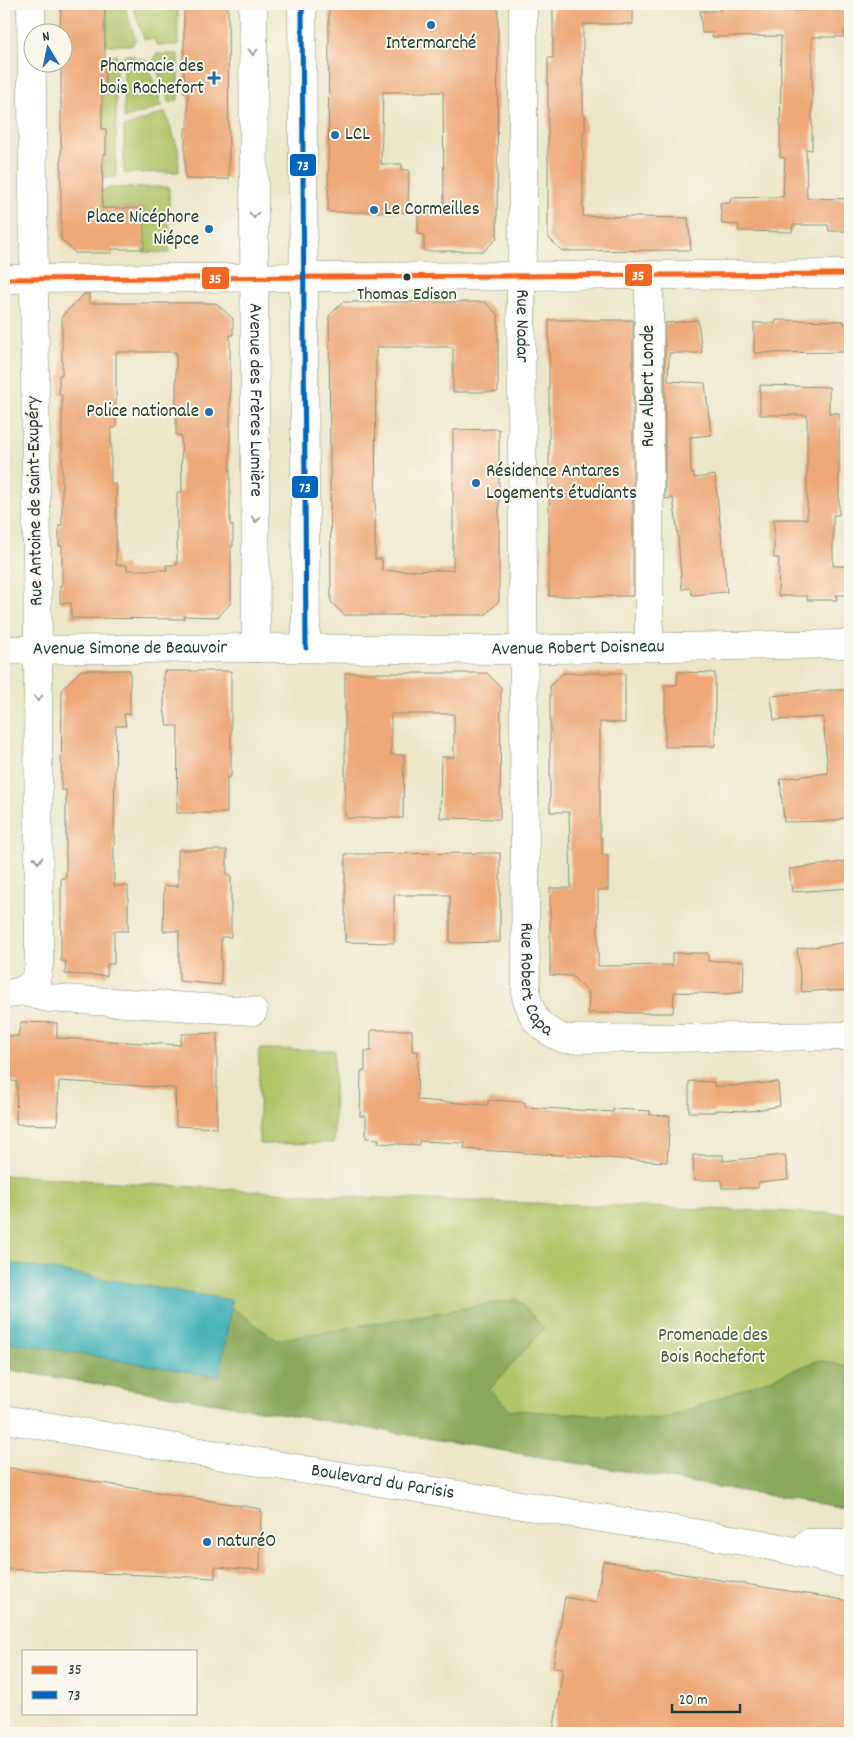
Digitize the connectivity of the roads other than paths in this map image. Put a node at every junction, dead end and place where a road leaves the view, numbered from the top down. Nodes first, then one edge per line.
1 (31, 4) edge
2 (253, 4) edge
3 (302, 4) edge
4 (523, 4) edge
5 (850, 274) edge
6 (649, 275) junction
7 (303, 276) junction
8 (522, 276) junction
9 (254, 278) junction
10 (4, 279) edge
11 (33, 279) junction
12 (850, 644) edge
13 (649, 647) junction
14 (256, 648) junction
15 (306, 648) junction
16 (38, 649) junction
17 (523, 649) junction
18 (4, 650) edge
19 (13, 993) edge
20 (253, 1011) dead end
21 (850, 1036) edge
22 (4, 1420) edge
23 (850, 1543) edge
24 (762, 1544) junction
25 (850, 1564) edge

1 - 11 street, Rue Antoine de Saint-Exupéry
2 -> 9 street, Avenue des Frères Lumière
3 - 7 street
4 - 8 street, Rue Nadar
5 - 6 street
6 - 8 street
6 - 13 street, Rue Albert Londe
7 - 8 street
7 - 9 street
7 - 15 street
8 - 17 street, Rue Nadar
9 - 11 street
9 -> 14 street, Avenue des Frères Lumière
10 - 11 street
11 - 16 street, Rue Antoine de Saint-Exupéry
12 - 13 street, Avenue Robert Doisneau
13 - 17 street, Avenue Robert Doisneau
14 - 15 street, Avenue Simone de Beauvoir
14 - 16 street, Avenue Simone de Beauvoir
15 - 17 street, Avenue Robert Doisneau
16 - 18 street, Avenue Simone de Beauvoir
16 -> 19 street, Rue Antoine de Saint-Exupéry
17 - 21 street, Rue Robert Capa
19 - 20 street
22 - 24 street, Boulevard du Parisis
23 - 24 street, Boulevard du Parisis
24 - 25 street, Boulevard du Parisis

